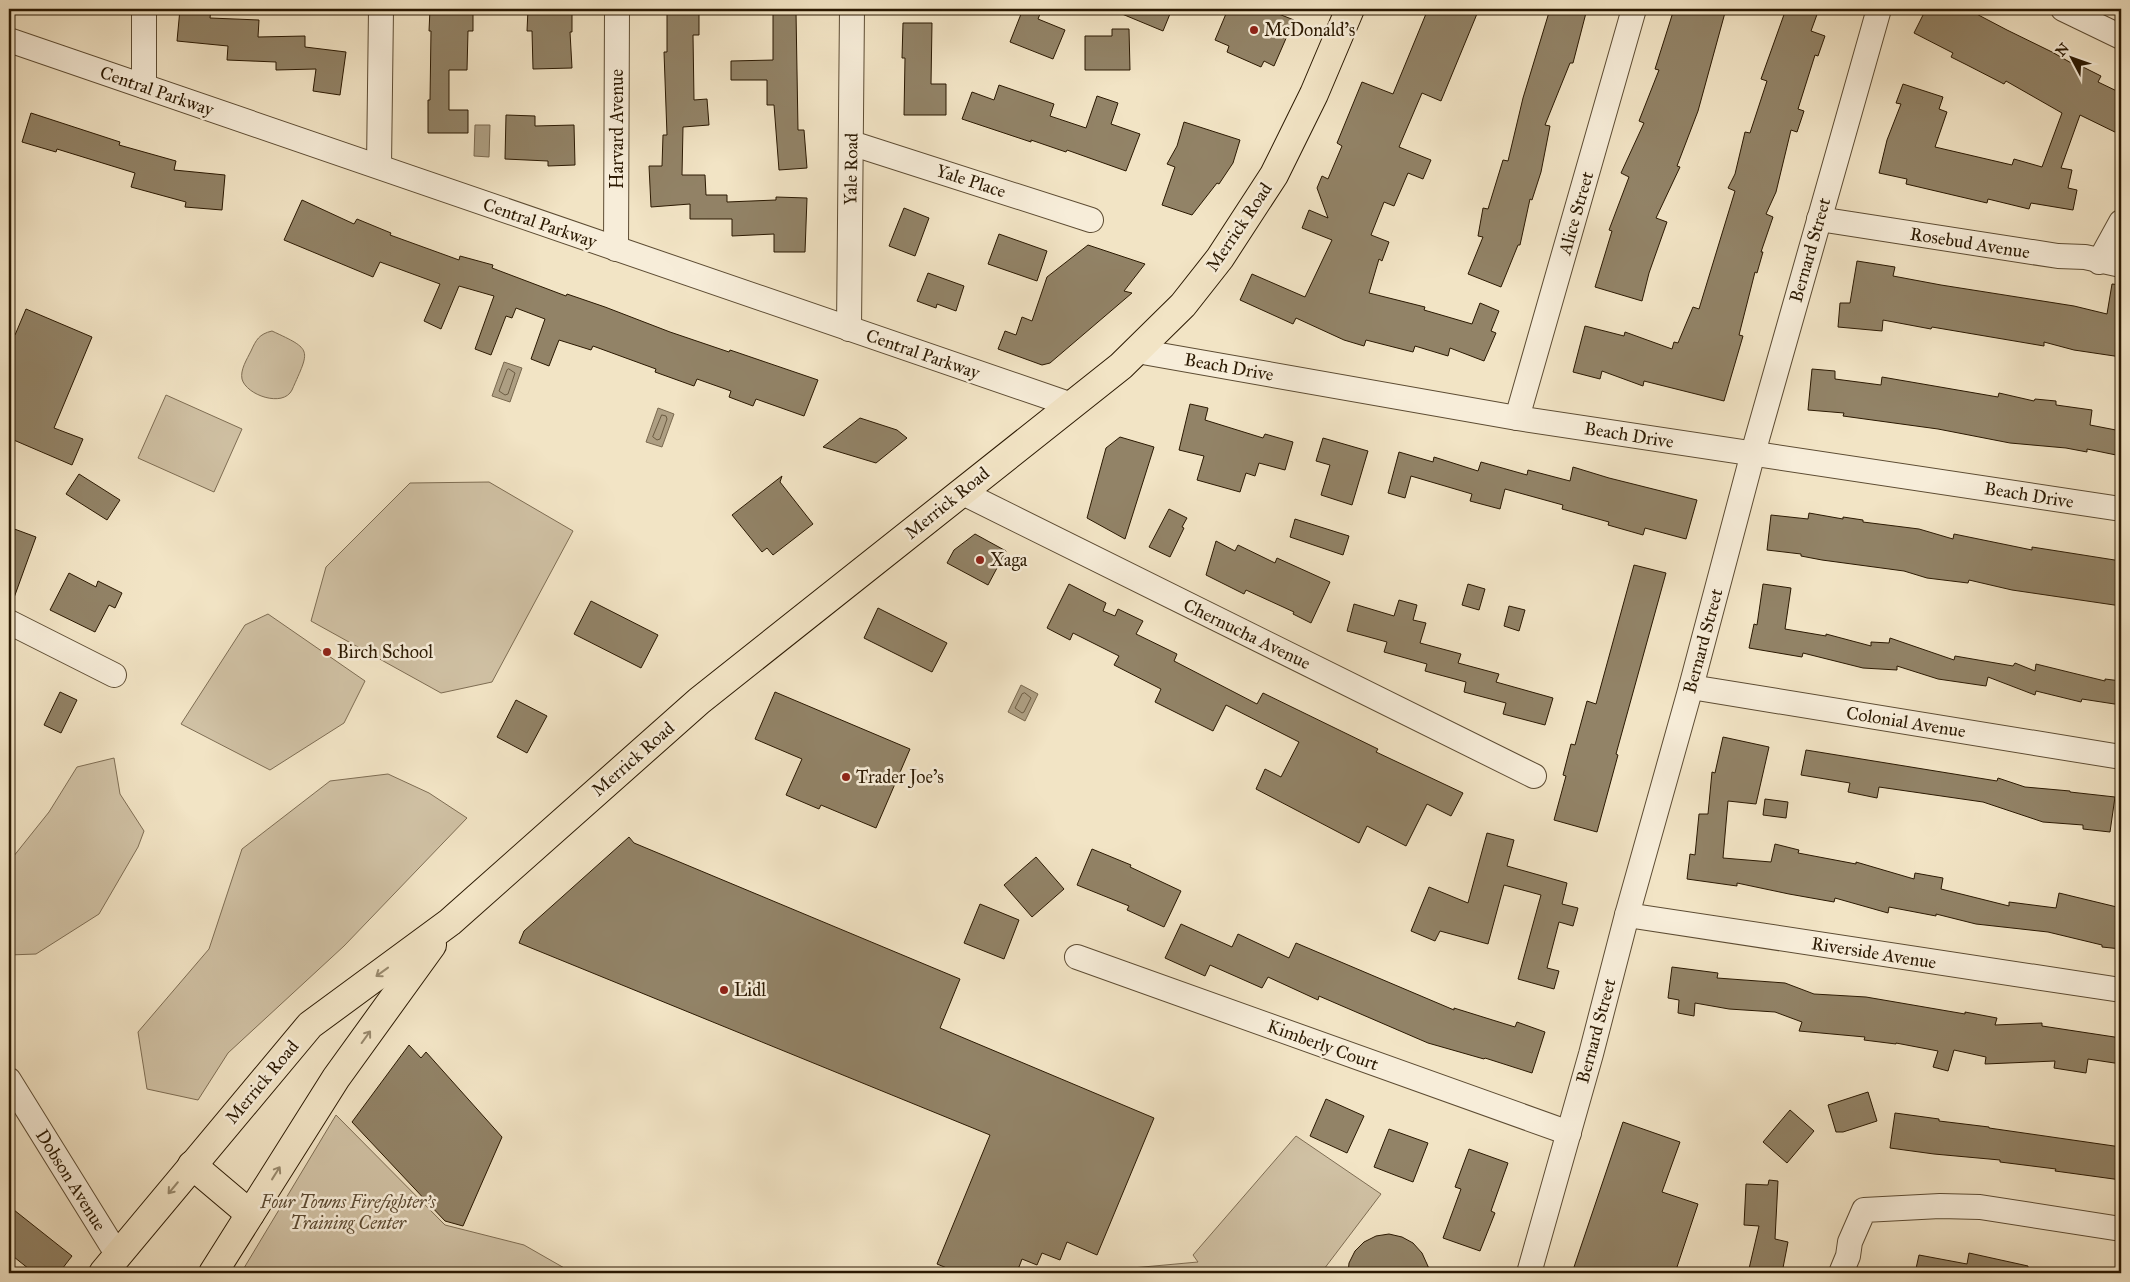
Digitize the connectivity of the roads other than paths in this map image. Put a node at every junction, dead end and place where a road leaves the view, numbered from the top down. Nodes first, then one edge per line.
1 (144, 9) edge
2 (381, 9) edge
3 (618, 9) edge
4 (852, 9) edge
5 (1350, 9) edge
6 (1634, 9) edge
7 (1879, 9) edge
8 (2063, 9) edge
9 (2121, 37) edge
10 (9, 40) edge
11 (144, 86) junction
12 (851, 142) junction
13 (379, 166) junction
14 (1819, 219) junction
15 (1091, 220) dead end
16 (2121, 222) edge
17 (616, 248) junction
18 (2110, 264) edge
19 (849, 329) junction
20 (1138, 351) junction
21 (1072, 405) junction
22 (1517, 418) junction
23 (1753, 453) junction
24 (961, 492) junction
25 (2121, 509) edge
26 (9, 622) edge
27 (114, 675) dead end
28 (1691, 687) junction
29 (2121, 757) edge
30 (1534, 776) dead end
31 (1627, 915) junction
32 (450, 922) junction
33 (1077, 957) dead end
34 (2121, 990) edge
35 (9, 1080) edge
36 (1569, 1133) junction
37 (192, 1165) junction
38 (250, 1214) junction
39 (2121, 1229) edge
40 (110, 1263) edge
41 (213, 1273) edge
42 (1529, 1273) edge
43 (1842, 1273) edge

1 - 11 street
2 - 13 street
3 - 17 street, Harvard Avenue
4 - 12 street, Yale Road
5 - 20 main road, Merrick Road
6 - 22 street, Alice Street
7 - 14 street, Bernard Street
8 - 9 street
10 - 11 street, Central Parkway
11 - 13 street, Central Parkway
12 - 15 street, Yale Place
12 - 19 street, Yale Road
13 - 17 street, Central Parkway
14 - 18 street, Rosebud Avenue
14 - 23 street, Bernard Street
16 - 18 street
17 - 19 street, Central Parkway
19 - 21 street, Central Parkway
20 - 21 main road, Merrick Road
20 - 22 street, Beach Drive
21 - 24 main road, Merrick Road
22 - 23 street, Beach Drive
23 - 25 street, Beach Drive
23 - 28 street, Bernard Street
24 - 30 street, Chernucha Avenue
24 - 32 main road, Merrick Road
26 - 27 street
28 - 29 street, Colonial Avenue
28 - 31 street, Bernard Street
31 - 34 street, Riverside Avenue
31 - 36 street, Bernard Street
32 -> 37 main road, Merrick Road
38 -> 32 main road, Merrick Road
33 - 36 street, Kimberly Court
35 - 40 street, Dobson Avenue
36 - 42 street, Bernard Street
37 - 38 main road
37 -> 40 main road, Merrick Road
38 - 41 main road, Merrick Road
39 - 43 street

